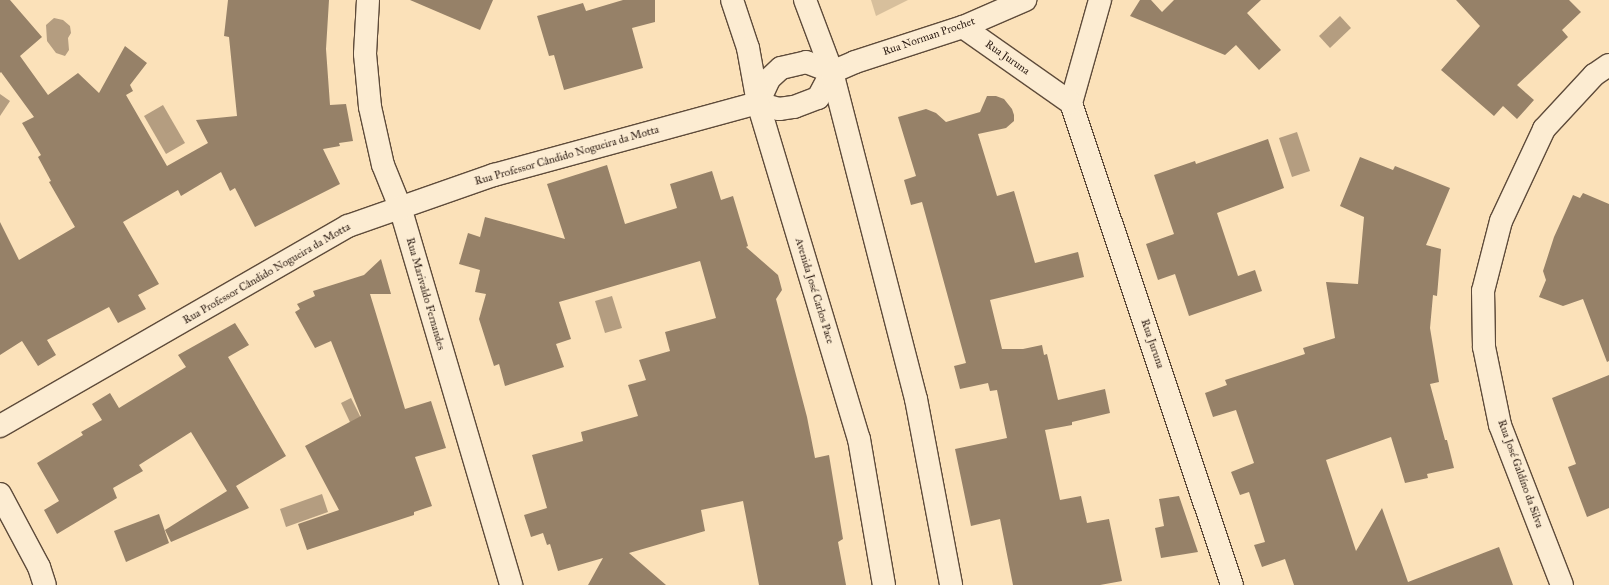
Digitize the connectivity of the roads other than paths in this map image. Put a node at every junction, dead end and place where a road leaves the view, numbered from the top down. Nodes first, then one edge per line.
1 (368, 0) edge
2 (732, 0) edge
3 (805, 0) edge
4 (1025, 0) edge
5 (1100, 0) edge
6 (963, 27) junction
7 (1609, 65) edge
8 (832, 72) junction
9 (758, 103) junction
10 (1071, 103) junction
11 (400, 207) junction
12 (0, 426) edge
13 (0, 494) edge
14 (45, 585) edge
15 (510, 585) edge
16 (884, 585) edge
17 (951, 585) edge
18 (1232, 585) edge
19 (1562, 585) edge

1 - 11 street, Rua Marivaldo Fernandes
2 - 9 street, Avenida José Carlos Pace
3 - 8 street
4 - 6 street, Rua Norman Prochet
5 - 10 street
6 - 8 street, Rua Norman Prochet
6 - 10 street, Rua Juruna
7 - 19 street, Rua José Galdíno da Silva
8 - 9 street
8 - 9 street
8 - 17 street
9 - 11 street, Rua Professor Cândido Nogueira da Motta
9 - 16 street, Avenida José Carlos Pace
10 - 18 street, Rua Juruna
11 - 12 street, Rua Professor Cândido Nogueira da Motta
11 - 15 street, Rua Marivaldo Fernandes
13 - 14 street

